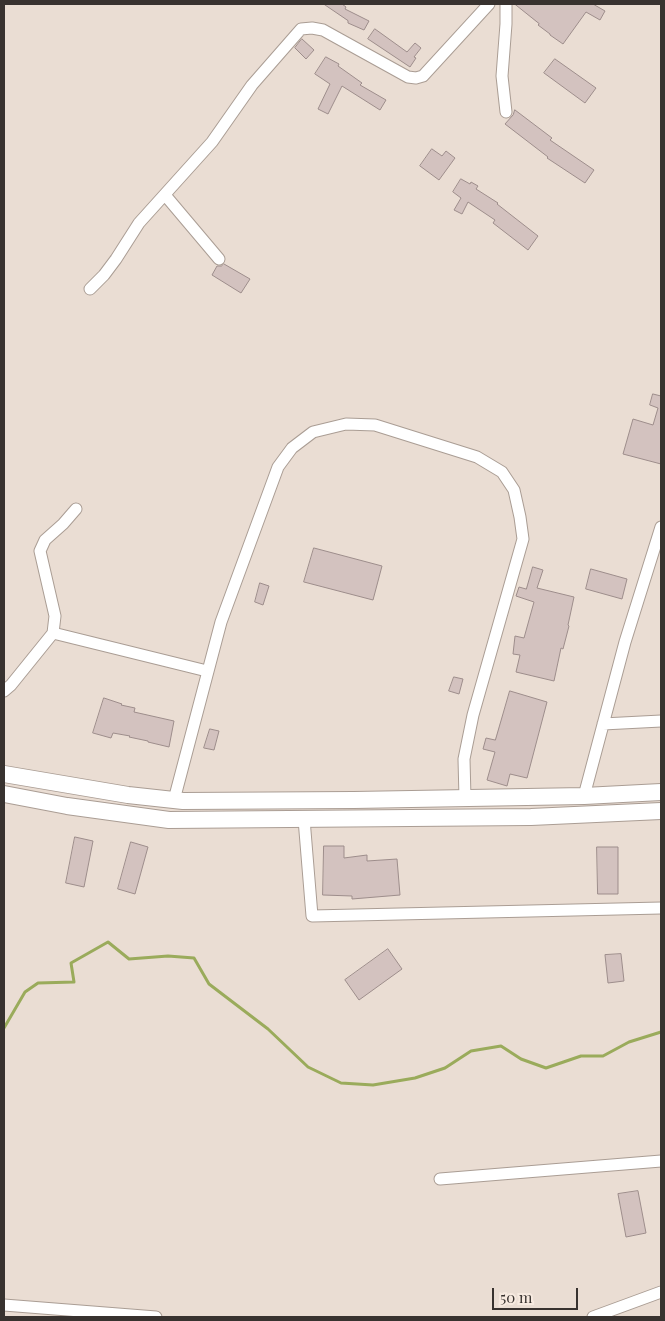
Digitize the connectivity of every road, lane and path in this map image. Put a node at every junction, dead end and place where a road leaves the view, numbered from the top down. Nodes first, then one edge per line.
1 (489, 4) edge
2 (506, 4) edge
3 (506, 112) dead end
4 (165, 195) junction
5 (218, 259) dead end
6 (90, 288) dead end
7 (76, 509) dead end
8 (661, 527) edge
9 (53, 633) junction
10 (208, 671) junction
11 (4, 691) edge
12 (661, 721) edge
13 (603, 724) junction
14 (4, 774) edge
15 (661, 792) edge
16 (4, 794) edge
17 (584, 796) junction
18 (465, 798) junction
19 (174, 800) junction
20 (661, 812) edge
21 (304, 819) junction
22 (661, 908) edge
23 (661, 1161) edge
24 (440, 1179) dead end
25 (661, 1292) edge
26 (4, 1305) edge
27 (74, 1314) edge
28 (156, 1317) edge
29 (593, 1317) edge

1 - 4 street
2 - 3 street
4 - 5 street
4 - 6 street
7 - 9 street
8 - 13 street
9 - 10 street
9 - 11 street
10 - 18 street
10 - 19 street
12 - 13 street
13 - 17 street
14 - 19 street
15 - 17 street
16 - 21 street
17 - 18 street
18 - 19 street
20 - 21 street
21 - 22 street
23 - 24 street
25 - 29 street
26 - 27 street
27 - 28 street

